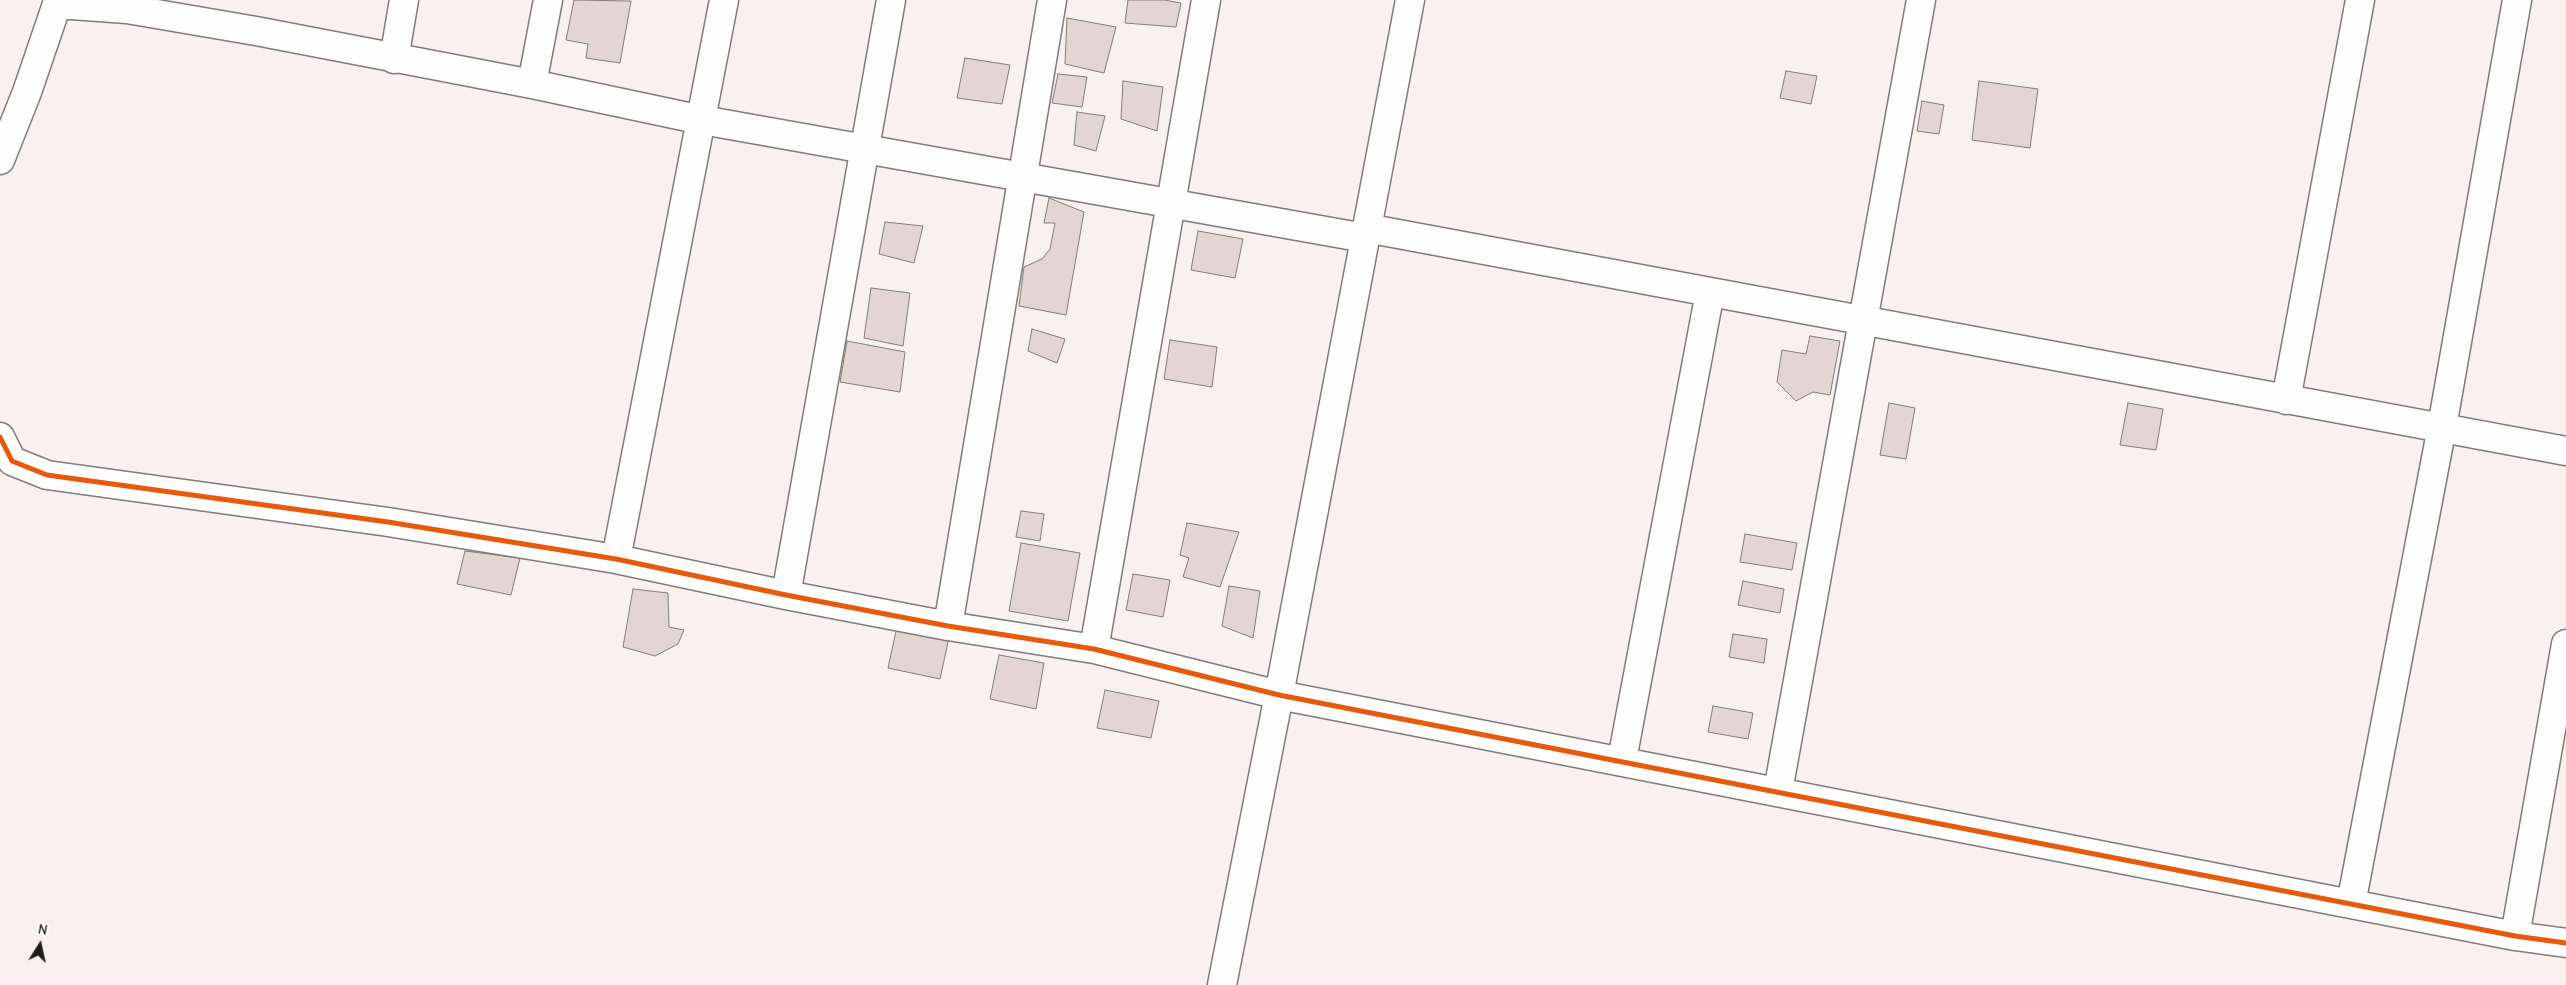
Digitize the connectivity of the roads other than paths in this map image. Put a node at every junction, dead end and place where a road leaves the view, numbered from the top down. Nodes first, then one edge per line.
1 (404, 0) edge
2 (548, 0) edge
3 (724, 0) edge
4 (891, 0) edge
5 (1052, 0) edge
6 (1206, 0) edge
7 (1410, 0) edge
8 (1921, 0) edge
9 (2360, 0) edge
10 (2517, 0) edge
11 (58, 2) edge
12 (394, 59) junction
13 (532, 84) junction
14 (702, 120) junction
15 (865, 149) junction
16 (0, 160) edge
17 (1023, 177) junction
18 (1171, 203) junction
19 (1366, 233) junction
20 (1710, 292) junction
21 (1863, 321) junction
22 (2286, 400) junction
23 (2442, 427) junction
24 (0, 436) edge
25 (2566, 451) edge
26 (616, 559) junction
27 (786, 595) junction
28 (948, 626) junction
29 (2566, 644) edge
30 (1094, 650) junction
31 (1280, 695) junction
32 (1622, 760) junction
33 (1778, 791) junction
34 (2351, 904) junction
35 (2514, 936) junction
36 (2566, 943) edge
37 (1222, 985) edge

1 - 12 street
2 - 13 street
3 - 14 street
4 - 15 street
5 - 17 street
6 - 18 street
7 - 19 street
8 - 21 street
9 - 22 street
10 - 23 street
11 - 12 street
11 - 16 street
12 - 13 street
13 - 14 street
14 - 15 street
14 - 26 street
15 - 17 street
15 - 27 street
17 - 18 street
17 - 28 street
18 - 19 street
18 - 30 street
19 - 20 street
19 - 31 street
20 - 21 street
20 - 32 street
21 - 22 street
21 - 33 street
22 - 23 street
23 - 25 street
23 - 34 street
24 - 26 street
26 - 27 street
27 - 28 street
28 - 30 street
29 - 35 street
30 - 31 street
31 - 32 street
31 - 37 street
32 - 33 street
33 - 34 street
34 - 35 street
35 - 36 street

